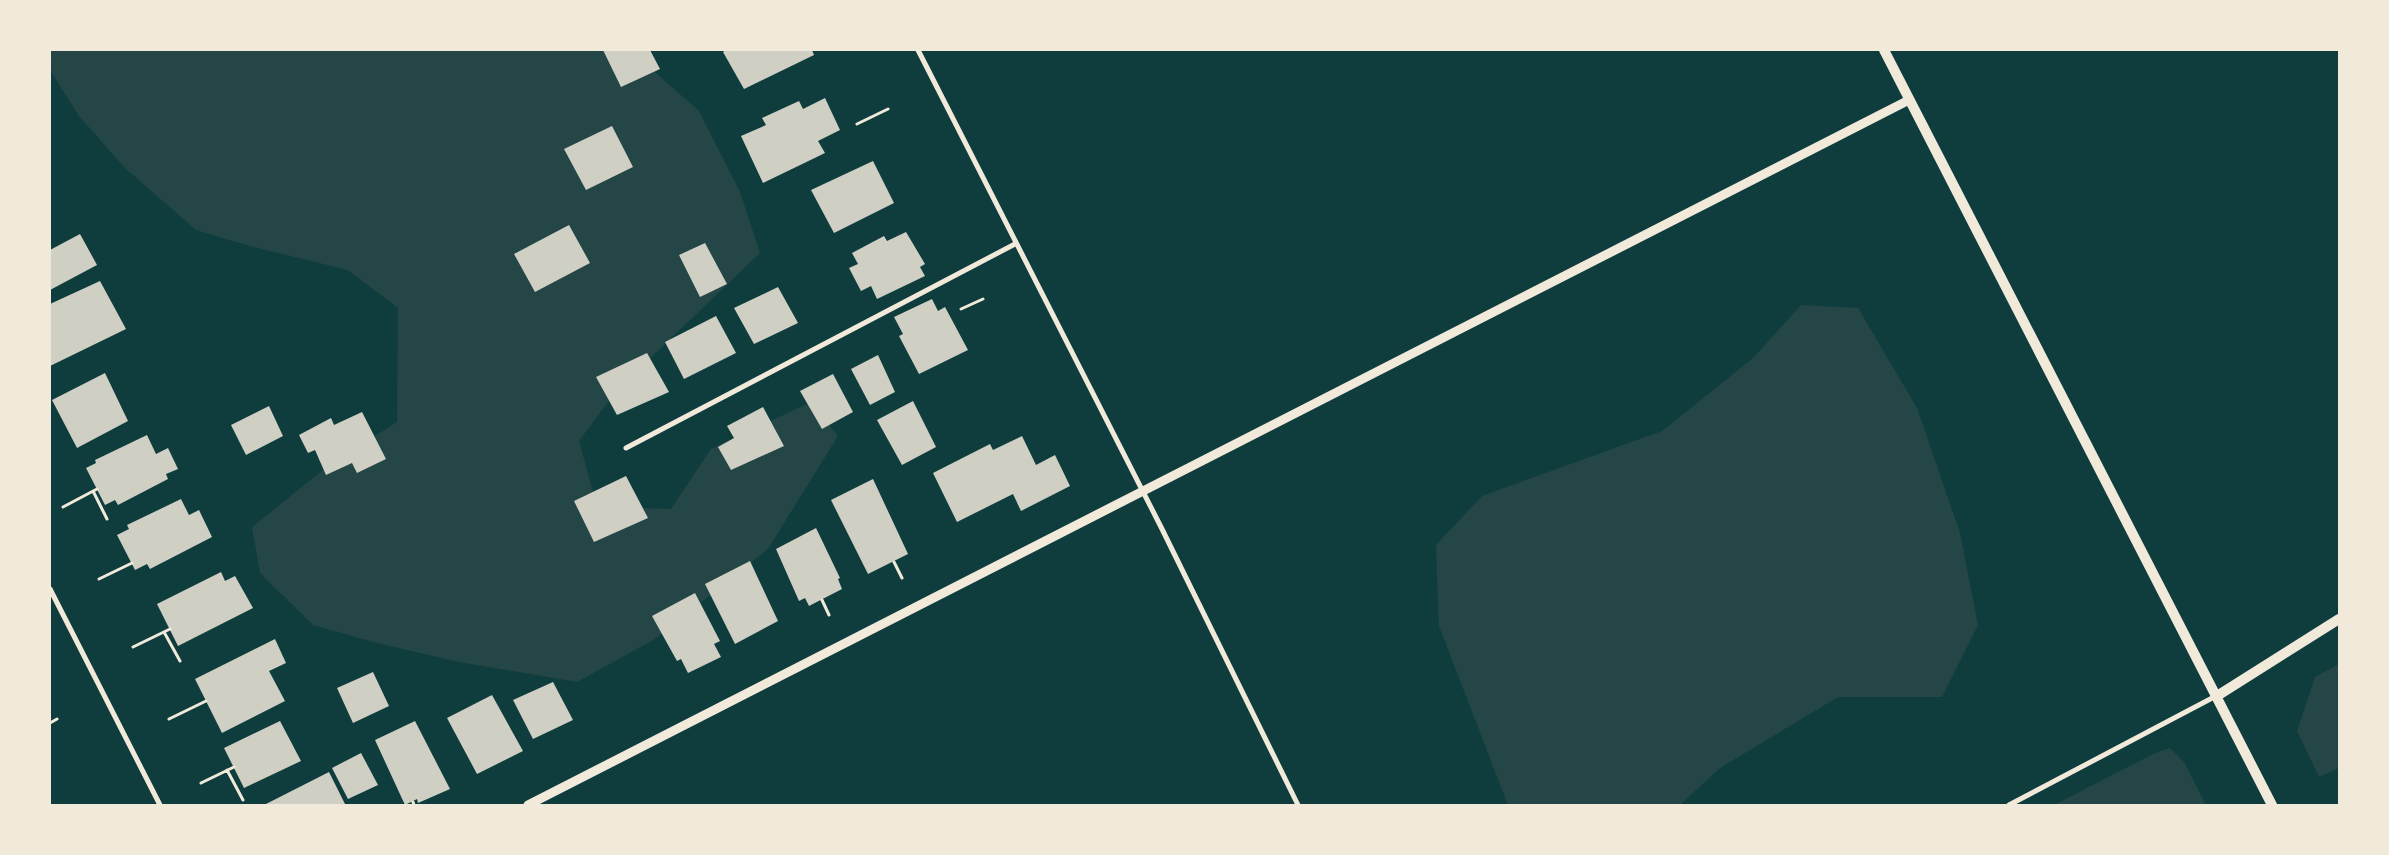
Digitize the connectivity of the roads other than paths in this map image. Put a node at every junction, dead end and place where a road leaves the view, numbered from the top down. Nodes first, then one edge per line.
1 (918, 50) edge
2 (1884, 50) edge
3 (1910, 100) junction
4 (1015, 244) junction
5 (626, 448) dead end
6 (1142, 490) junction
7 (50, 589) edge
8 (2339, 619) edge
9 (2217, 696) junction
10 (160, 805) edge
11 (528, 805) edge
12 (1298, 805) edge
13 (2009, 805) edge
14 (2272, 805) edge

1 - 4 street
2 - 3 main road
3 - 6 street
3 - 9 main road
4 - 5 street
4 - 6 street
6 - 11 street
6 - 12 street
7 - 10 street
8 - 9 main road
9 - 13 street
9 - 14 main road

